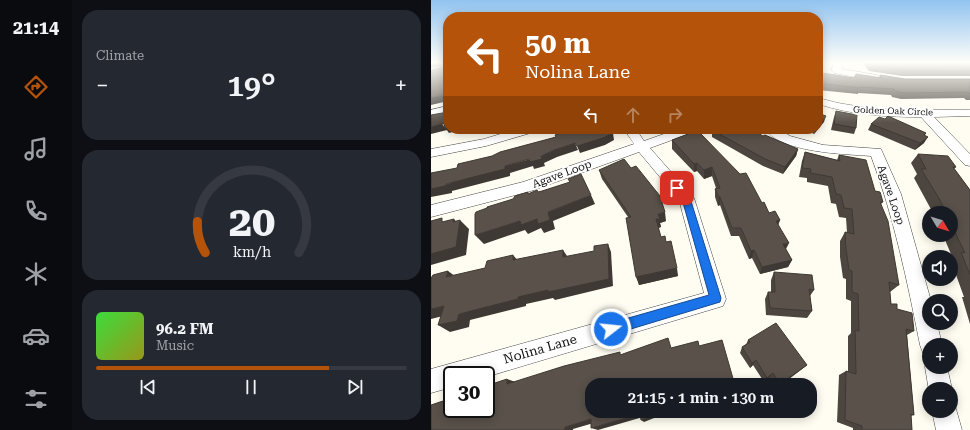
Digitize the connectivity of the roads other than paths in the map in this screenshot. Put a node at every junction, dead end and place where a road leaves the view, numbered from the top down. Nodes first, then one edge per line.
1 (823, 102) edge
2 (443, 110) edge
3 (431, 113) edge
4 (924, 113) junction
5 (970, 113) edge
6 (513, 134) edge
7 (633, 134) edge
8 (676, 134) edge
9 (778, 134) edge
10 (641, 146) junction
11 (965, 151) edge
12 (431, 152) edge
13 (970, 162) edge
14 (431, 211) edge
15 (929, 338) edge
16 (431, 381) edge
17 (946, 418) edge
18 (949, 430) edge

1 - 4 street, Golden Oak Circle
2 - 3 street
4 - 5 street, Golden Oak Circle
4 - 11 street
6 - 12 street
7 - 10 street, Nolina Lane
8 - 10 street, Agave Loop
9 - 15 street, Agave Loop
10 - 14 street, Agave Loop
10 - 16 street, Nolina Lane
11 - 13 street
17 - 18 street

